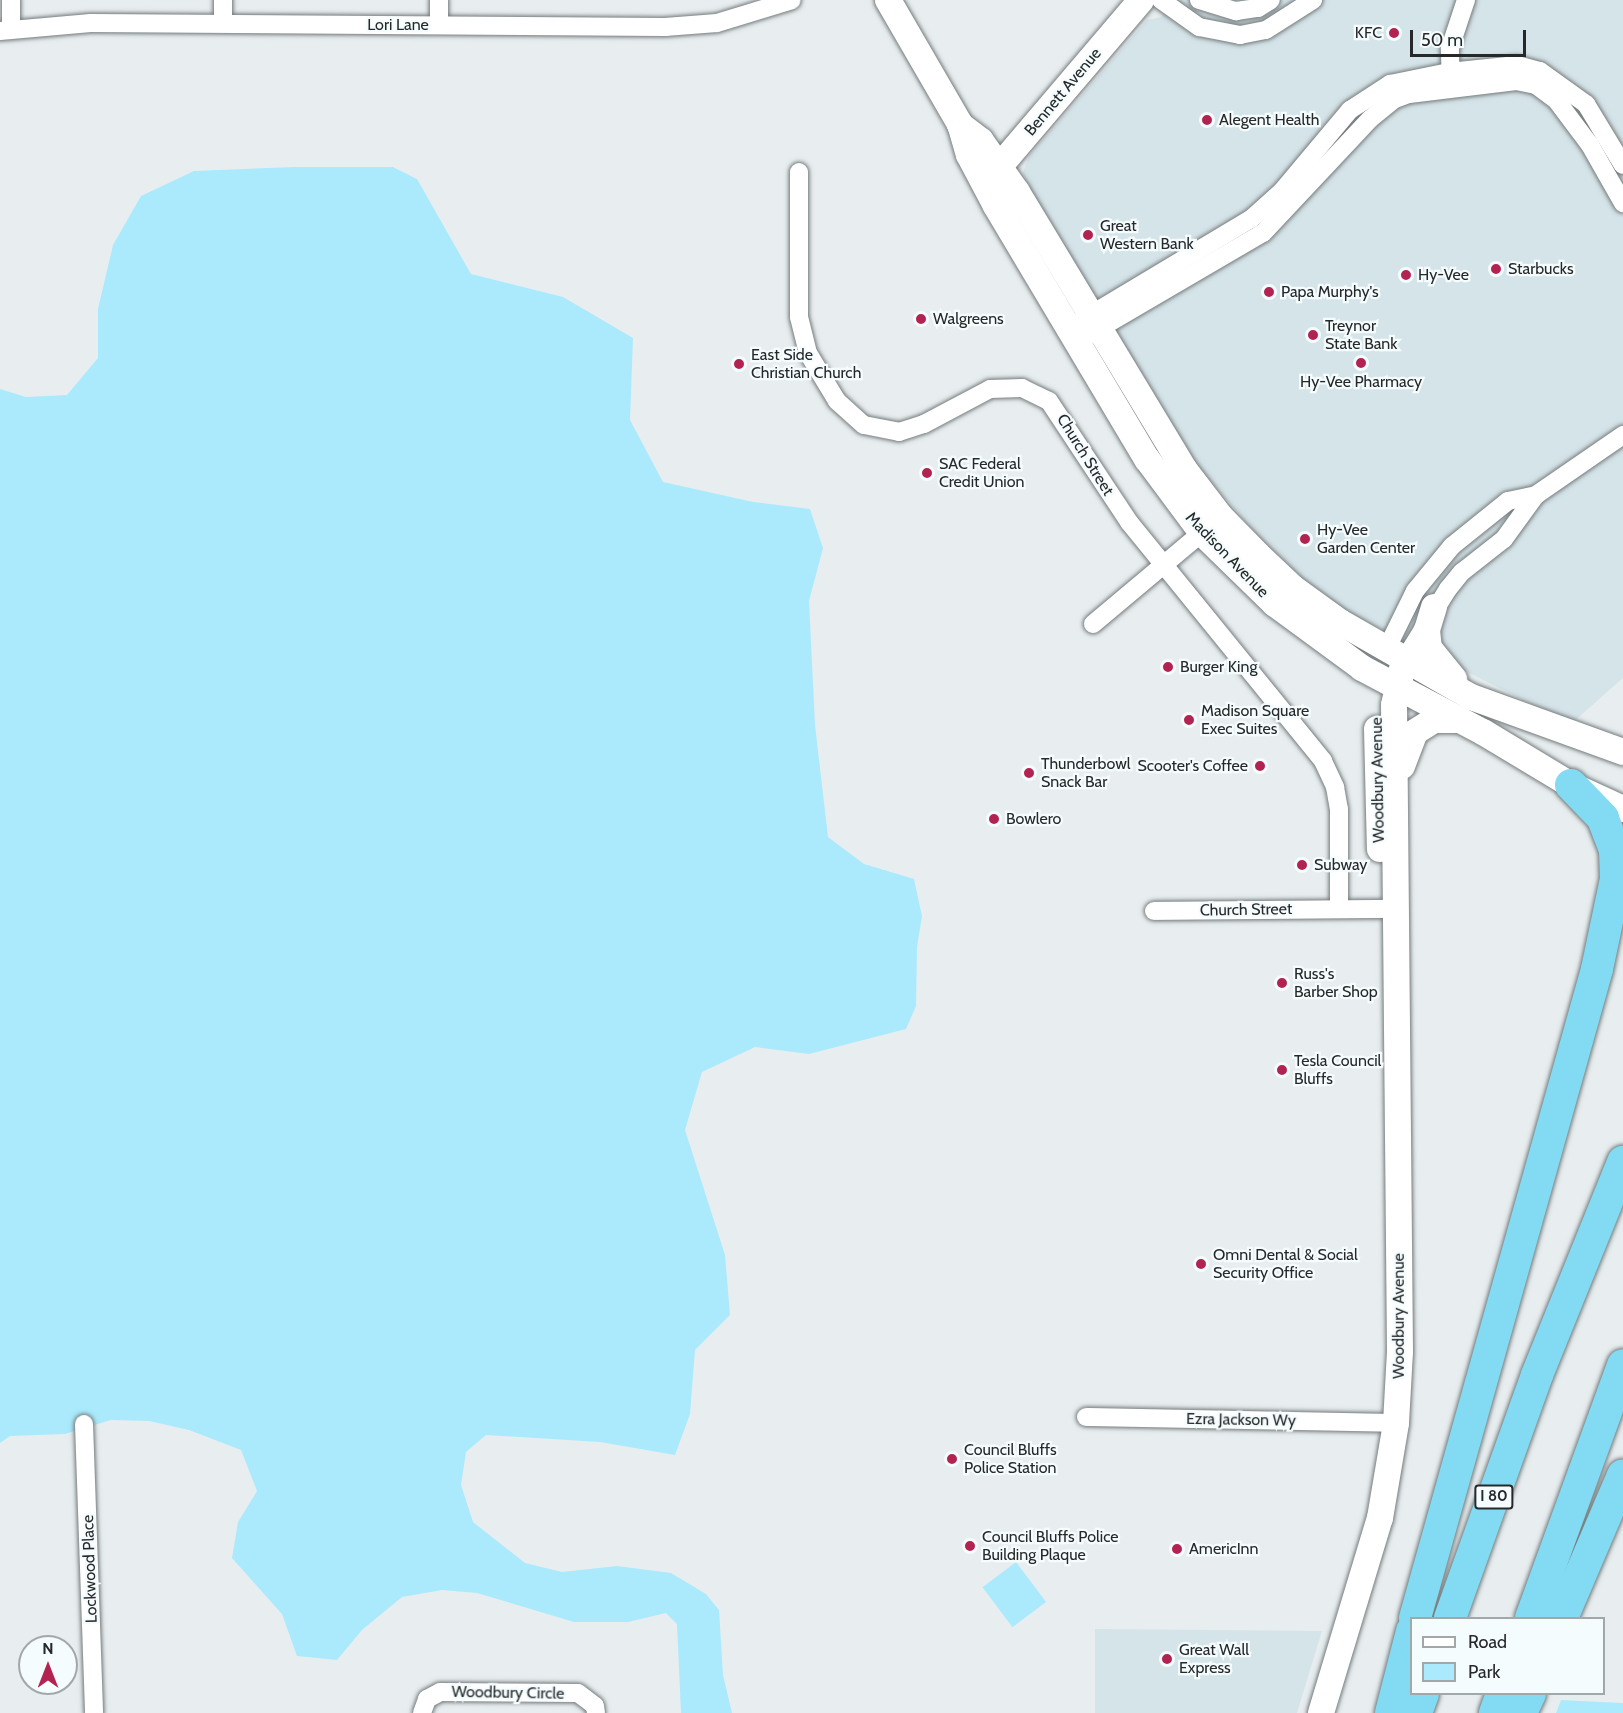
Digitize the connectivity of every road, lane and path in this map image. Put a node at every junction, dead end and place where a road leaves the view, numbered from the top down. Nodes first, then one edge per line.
1 (11, 0) edge
2 (224, 0) edge
3 (440, 0) edge
4 (792, 0) edge
5 (888, 0) edge
6 (1141, 0) edge
7 (1161, 0) edge
8 (1199, 0) edge
9 (1271, 0) edge
10 (1313, 0) edge
11 (1466, 0) edge
12 (223, 23) junction
13 (439, 25) junction
14 (5, 30) edge
15 (1450, 80) junction
16 (1623, 165) edge
17 (799, 172) dead end
18 (990, 173) junction
19 (1623, 203) edge
20 (1095, 323) junction
21 (1073, 336) junction
22 (1623, 435) edge
23 (1536, 495) junction
24 (1211, 525) junction
25 (1162, 566) junction
26 (1434, 606) junction
27 (1093, 624) dead end
28 (1395, 655) junction
29 (1386, 683) junction
30 (1471, 697) junction
31 (1460, 720) junction
32 (1623, 752) edge
33 (1570, 784) junction
34 (1397, 796) junction
35 (1623, 809) edge
36 (1623, 905) edge
37 (1339, 909) junction
38 (1394, 909) junction
39 (1154, 911) dead end
40 (1597, 969) junction
41 (1623, 1162) edge
42 (1623, 1365) edge
43 (1086, 1417) dead end
44 (1396, 1423) junction
45 (84, 1424) dead end
46 (1623, 1475) edge
47 (1415, 1617) edge
48 (1450, 1617) edge
49 (1531, 1617) edge
50 (1562, 1617) edge
51 (1410, 1638) edge
52 (1423, 1695) edge
53 (1502, 1695) edge
54 (1530, 1695) edge
55 (94, 1713) edge
56 (422, 1713) edge
57 (596, 1713) edge
58 (1321, 1713) edge
59 (1390, 1713) edge
60 (1416, 1713) edge
61 (1495, 1713) edge
62 (1521, 1713) edge

1 - 14 street
2 - 12 street
3 - 13 street
4 - 13 street, Lori Lane
5 - 18 main road, Madison Avenue
6 - 18 main road, Bennett Avenue
7 - 10 street
8 - 9 street
11 - 15 street
12 - 13 street, Lori Lane
12 - 14 street, Lori Lane
15 - 16 street
15 - 19 street
15 - 20 street
17 - 25 street, Church Street
18 - 20 main road, Madison Avenue
18 - 21 main road, Madison Avenue
20 - 21 street
20 - 24 main road, Madison Avenue
21 - 24 main road, Madison Avenue
22 - 23 street
23 - 26 street
23 - 28 street
24 - 25 street
24 - 28 main road, Madison Avenue
24 - 29 main road, Madison Avenue
25 - 27 street
25 - 37 street, Church Street
26 - 28 street
26 - 30 main road
28 - 29 main road, Woodbury Avenue
28 - 30 main road, Madison Avenue
29 - 31 main road, Madison Avenue
29 - 34 main road, Woodbury Avenue
29 - 38 main road, Woodbury Avenue
30 - 32 main road, Madison Avenue
31 - 33 main road, Madison Avenue
31 - 34 main road
33 - 35 main road, Madison Avenue
33 - 40 highway
34 - 38 main road, Woodbury Avenue
36 - 40 highway
37 - 38 street, Church Street
37 - 39 street, Church Street
38 - 44 main road, Woodbury Avenue
40 - 47 highway
41 - 48 highway, I 80
42 - 49 highway
43 - 44 street, Ezra Jackson Wy
44 - 58 main road, Woodbury Avenue
45 - 55 street, Lockwood Place
46 - 50 highway
51 - 59 highway
52 - 60 highway
53 - 61 highway
54 - 62 highway
56 - 57 street, Woodbury Circle

